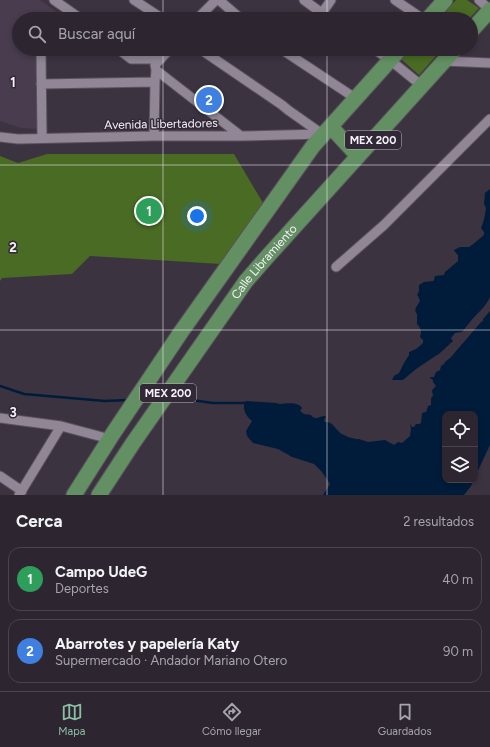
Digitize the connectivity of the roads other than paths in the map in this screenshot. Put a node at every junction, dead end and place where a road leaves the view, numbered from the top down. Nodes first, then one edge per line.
1 (54, 0) edge
2 (134, 0) edge
3 (216, 0) edge
4 (219, 0) edge
5 (304, 0) edge
6 (331, 0) edge
7 (395, 0) edge
8 (445, 0) edge
9 (479, 0) edge
10 (490, 10) edge
11 (72, 12) edge
12 (152, 12) edge
13 (204, 12) edge
14 (233, 12) edge
15 (321, 12) edge
16 (323, 12) edge
17 (413, 12) edge
18 (434, 12) edge
19 (478, 23) edge
20 (41, 56) edge
21 (126, 56) edge
22 (164, 56) edge
23 (210, 56) edge
24 (292, 56) edge
25 (384, 56) edge
26 (394, 56) edge
27 (449, 56) edge
28 (161, 59) junction
29 (390, 60) junction
30 (444, 61) junction
31 (490, 63) edge
32 (156, 70) junction
33 (155, 82) junction
34 (41, 84) junction
35 (422, 86) junction
36 (355, 98) junction
37 (490, 119) edge
38 (325, 132) junction
39 (154, 136) junction
40 (241, 136) junction
41 (0, 137) edge
42 (42, 138) junction
43 (358, 156) junction
44 (336, 267) dead end
45 (0, 418) edge
46 (61, 426) junction
47 (112, 436) junction
48 (89, 473) junction
49 (0, 476) edge
50 (103, 490) edge
51 (20, 493) edge
52 (74, 495) edge

1 - 11 street
2 - 12 street
3 - 13 street
4 - 14 street
5 - 15 street
6 - 16 street
7 - 17 street
8 - 18 highway
9 - 10 street
10 - 19 highway
20 - 34 street
21 - 28 street
22 - 28 street
23 - 38 street
24 - 36 street
25 - 29 street
26 - 29 highway, Calle Libramiento / MEX 200
27 - 30 highway, Calle Libramiento / MEX 200
28 - 32 street
29 - 35 street
29 - 36 highway, Calle Libramiento / MEX 200
30 - 31 street
30 - 35 highway, Calle Libramiento / MEX 200
32 - 33 street
32 - 40 street
33 - 34 street
33 - 39 street
34 - 42 street
35 - 43 highway, Calle Libramiento / MEX 200
36 - 38 highway, Calle Libramiento / MEX 200
37 - 44 street
38 - 40 street, Avenida Libertadores
38 - 43 highway
38 - 47 highway, Calle Libramiento / MEX 200
39 - 40 street, Avenida Libertadores
39 - 42 street, Avenida Libertadores
41 - 42 street, Avenida Libertadores
43 - 50 highway, Calle Libramiento / MEX 200
45 - 46 street
46 - 47 street
46 - 51 street
47 - 48 highway, Calle Libramiento / MEX 200
48 - 50 highway
48 - 52 highway, Calle Libramiento / MEX 200
49 - 51 street

